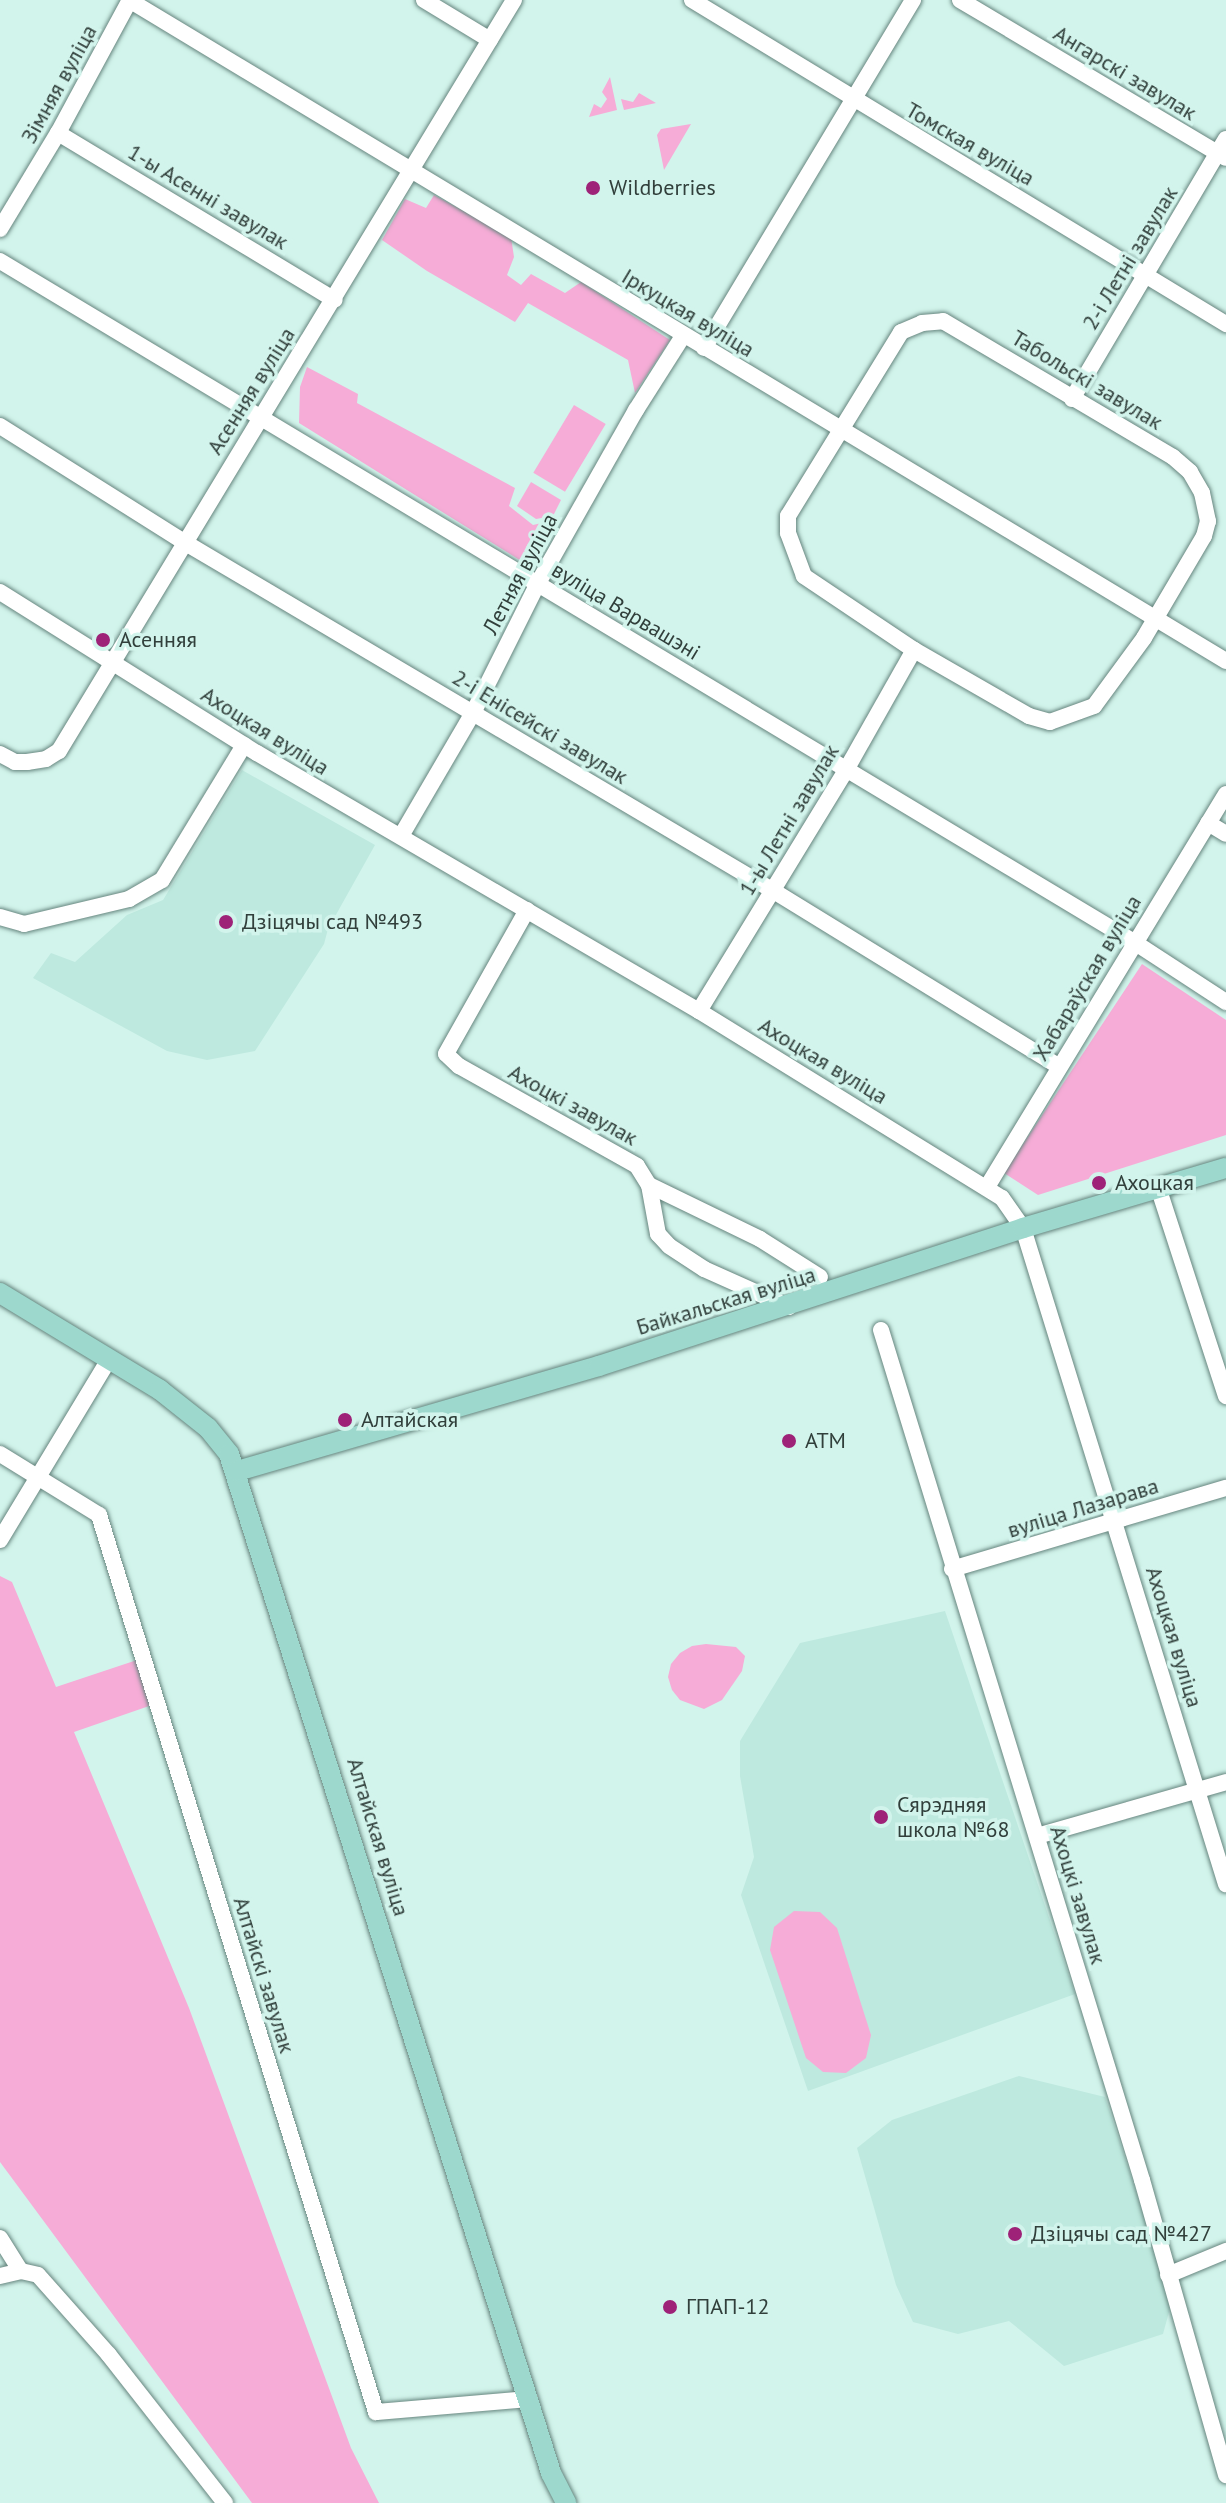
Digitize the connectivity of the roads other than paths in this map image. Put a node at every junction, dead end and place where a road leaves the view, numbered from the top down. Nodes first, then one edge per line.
1 (130, 0) edge
2 (424, 0) edge
3 (514, 0) edge
4 (692, 0) edge
5 (913, 0) edge
6 (960, 0) edge
7 (490, 40) junction
8 (854, 99) junction
9 (58, 133) junction
10 (1223, 150) edge
11 (412, 171) junction
12 (0, 229) edge
13 (0, 261) edge
14 (1145, 276) junction
15 (335, 300) junction
16 (1226, 324) edge
17 (683, 336) junction
18 (704, 348) junction
19 (1072, 399) junction
20 (260, 418) junction
21 (0, 426) edge
22 (842, 430) junction
23 (184, 542) junction
24 (538, 583) junction
25 (0, 592) edge
26 (1155, 620) junction
27 (914, 650) junction
28 (1226, 661) edge
29 (113, 662) junction
30 (473, 713) junction
31 (244, 745) junction
32 (0, 754) edge
33 (846, 770) junction
34 (1226, 794) edge
35 (1208, 823) junction
36 (1226, 834) edge
37 (401, 836) junction
38 (772, 890) junction
39 (527, 910) junction
40 (0, 917) edge
41 (1134, 942) junction
42 (1226, 1002) edge
43 (699, 1011) junction
44 (1058, 1066) junction
45 (1226, 1168) edge
46 (649, 1185) junction
47 (987, 1187) junction
48 (1158, 1187) junction
49 (1023, 1228) junction
50 (820, 1277) dead end
51 (0, 1293) edge
52 (789, 1307) junction
53 (881, 1330) dead end
54 (109, 1359) junction
55 (1226, 1396) edge
56 (0, 1454) edge
57 (237, 1471) junction
58 (38, 1476) junction
59 (1226, 1488) edge
60 (1116, 1521) junction
61 (0, 1540) edge
62 (952, 1569) junction
63 (1226, 1782) edge
64 (1197, 1791) junction
65 (1037, 1836) junction
66 (1226, 1884) edge
67 (0, 2238) edge
68 (1226, 2251) edge
69 (21, 2271) junction
70 (1168, 2275) junction
71 (0, 2276) edge
72 (529, 2399) junction
73 (1226, 2475) edge
74 (225, 2503) edge
75 (566, 2503) edge

1 - 9 street, Зімняя вуліца
1 - 11 street, Іркуцкая вуліца
2 - 7 street
3 - 7 street, Асенняя вуліца
4 - 8 street, Томская вуліца
5 - 8 street
6 - 10 street, Ангарскі завулак
7 - 11 street, Асенняя вуліца
8 - 14 street, Томская вуліца
8 - 18 street
9 - 12 street, Зімняя вуліца
9 - 15 street, 1-ы Асенні завулак
10 - 14 street, 2-і Летні завулак
11 - 15 street, Асенняя вуліца
11 - 17 street, Іркуцкая вуліца
13 - 20 street, вуліца Варвашэні
14 - 16 street, Томская вуліца
14 - 19 street, 2-і Летні завулак
15 - 20 street, Асенняя вуліца
17 - 18 street, Іркуцкая вуліца
17 - 24 street, Летняя вуліца
18 - 22 street, Іркуцкая вуліца
19 - 22 street, Табольскі завулак
19 - 26 street, Табольскі завулак
20 - 23 street, Асенняя вуліца
20 - 24 street, вуліца Варвашэні
21 - 23 street, 2-і Енісейскі завулак
22 - 26 street, Іркуцкая вуліца
22 - 27 street, Табольскі завулак
23 - 29 street, Асенняя вуліца
23 - 30 street, 2-і Енісейскі завулак
24 - 30 street, Летняя вуліца
24 - 33 street, вуліца Варвашэні
25 - 29 street, Ахоцкая вуліца
26 - 27 street, Табольскі завулак
26 - 28 street, Іркуцкая вуліца
27 - 33 street, 1-ы Летні завулак
29 - 31 street, Ахоцкая вуліца
29 - 32 street, Асенняя вуліца
30 - 37 street, Летняя вуліца
30 - 38 street, 2-і Енісейскі завулак
31 - 37 street, Ахоцкая вуліца
31 - 40 street
33 - 38 street, 1-ы Летні завулак
33 - 41 street, вуліца Варвашэні
34 - 35 street, Хабараўская вуліца
35 - 36 street
35 - 41 street, Хабараўская вуліца
37 - 39 street, Ахоцкая вуліца
38 - 43 street, 1-ы Летні завулак
38 - 44 street, 2-і Енісейскі завулак
39 - 43 street, Ахоцкая вуліца
39 - 46 street, Ахоцкі завулак
41 - 42 street, вуліца Варвашэні
41 - 44 street, Хабараўская вуліца
43 - 47 street, Ахоцкая вуліца
44 - 47 street, Хабараўская вуліца
45 - 48 main road, Байкальская вуліца
46 - 50 street, Ахоцкі завулак
46 - 52 street
47 - 49 street, Ахоцкая вуліца
48 - 49 main road, Байкальская вуліца
48 - 55 street
49 - 52 main road, Байкальская вуліца
49 - 60 street, Ахоцкая вуліца
51 - 54 main road, Алтайская вуліца
52 - 57 main road, Байкальская вуліца
53 - 62 street, Ахоцкі завулак
54 - 57 main road, Алтайская вуліца
54 - 58 street
56 - 58 street, Алтайскі завулак
57 - 72 main road, Алтайская вуліца
58 - 61 street
58 - 72 street, Алтайскі завулак
59 - 60 street, вуліца Лазарава
60 - 62 street, вуліца Лазарава
60 - 64 street, Ахоцкая вуліца
62 - 65 street, Ахоцкі завулак
63 - 64 street
64 - 65 street
64 - 66 street, Ахоцкая вуліца
65 - 70 street, Ахоцкі завулак
67 - 69 street
68 - 70 street
69 - 71 street
69 - 74 street
70 - 73 street, Ахоцкі завулак
72 - 75 main road, Алтайская вуліца

